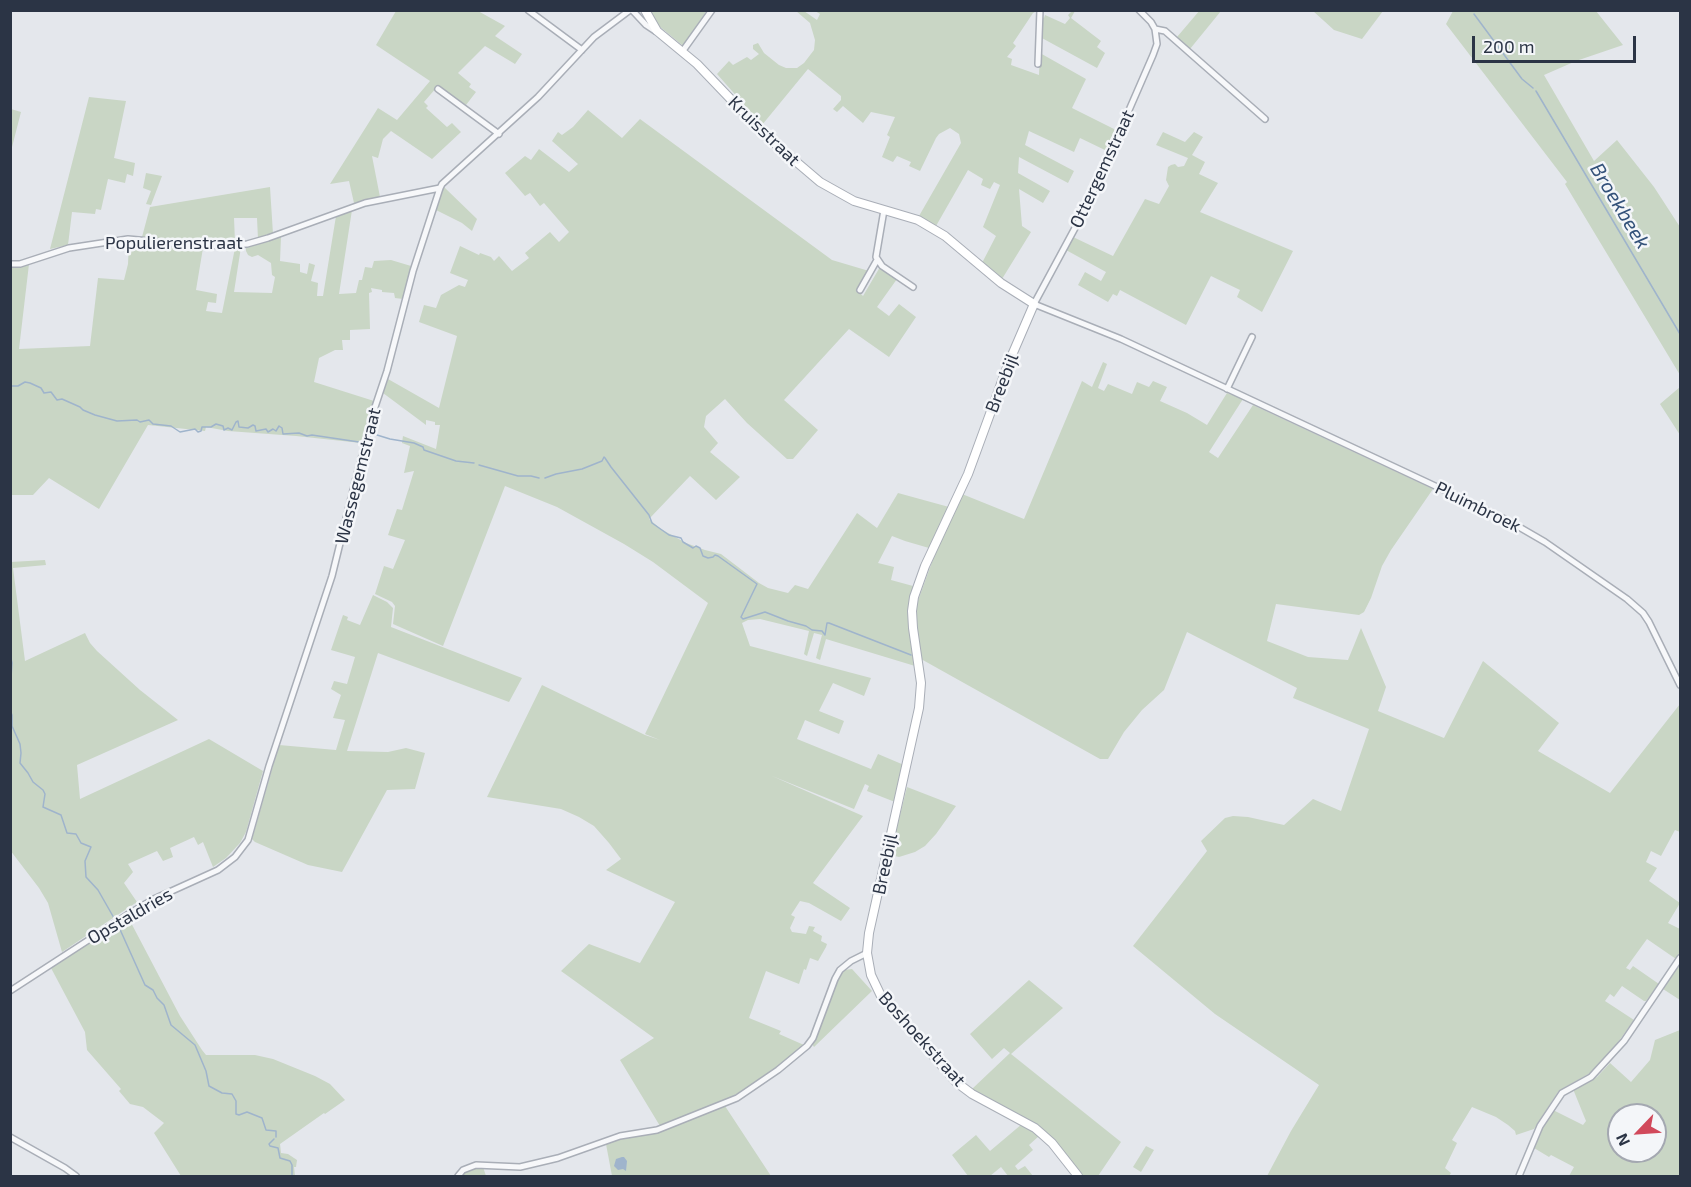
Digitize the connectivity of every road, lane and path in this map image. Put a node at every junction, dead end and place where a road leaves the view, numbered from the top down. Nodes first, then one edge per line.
1 (528, 10) edge
2 (631, 10) edge
3 (645, 10) edge
4 (712, 10) edge
5 (1040, 10) edge
6 (1139, 10) edge
7 (1155, 29) junction
8 (657, 32) junction
9 (582, 50) junction
10 (682, 52) junction
11 (1038, 64) dead end
12 (438, 89) dead end
13 (1265, 119) dead end
14 (499, 134) junction
15 (440, 188) junction
16 (884, 210) junction
17 (877, 260) junction
18 (10, 264) edge
19 (913, 287) dead end
20 (860, 290) dead end
21 (1034, 304) junction
22 (1252, 337) dead end
23 (1227, 389) junction
24 (1680, 685) edge
25 (248, 840) joint
26 (867, 953) junction
27 (1680, 958) edge
28 (10, 991) edge
29 (10, 1137) edge
30 (76, 1176) edge
31 (458, 1176) edge
32 (1078, 1176) edge
33 (1519, 1176) edge

1 - 9 street
2 - 8 street, Kruisstraat
2 - 9 street, Wassegemstraat
3 - 8 street, Kruisstraat
4 - 10 street
5 - 11 street
6 - 7 street
7 - 13 street
7 - 21 street, Ottergemstraat
8 - 10 street, Kruisstraat
9 - 14 street, Wassegemstraat
10 - 16 street, Kruisstraat
12 - 14 street
14 - 15 street, Wassegemstraat
15 - 18 street, Populierenstraat
15 - 25 street, Wassegemstraat
16 - 17 street
16 - 21 street, Kruisstraat
17 - 19 street
17 - 20 street
21 - 23 street, Pluimbroek
21 - 26 street, Breebijl
22 - 23 street
23 - 24 street, Pluimbroek
25 - 28 street, Opstaldries
26 - 31 street
26 - 32 street, Boshoekstraat
27 - 33 street
29 - 30 street

